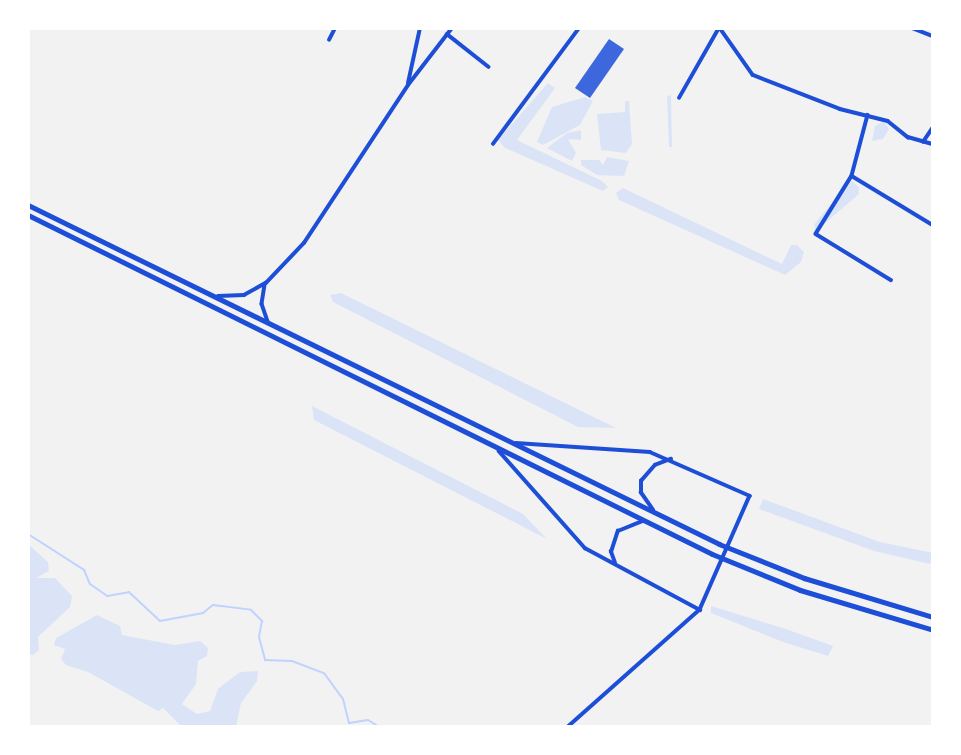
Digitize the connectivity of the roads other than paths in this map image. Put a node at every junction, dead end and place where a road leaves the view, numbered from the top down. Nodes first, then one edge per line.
1 (335, 28) edge
2 (420, 28) edge
3 (452, 28) edge
4 (579, 28) edge
5 (720, 28) edge
6 (912, 28) edge
7 (447, 34) junction
8 (933, 36) edge
9 (328, 40) dead end
10 (489, 67) dead end
11 (408, 85) junction
12 (680, 98) dead end
13 (868, 116) junction
14 (933, 127) edge
15 (923, 142) junction
16 (493, 144) dead end
17 (933, 144) edge
18 (852, 176) junction
19 (28, 205) edge
20 (28, 215) edge
21 (933, 225) edge
22 (891, 280) dead end
23 (266, 283) junction
24 (215, 296) junction
25 (270, 324) junction
26 (503, 442) junction
27 (499, 451) junction
28 (671, 459) junction
29 (657, 514) junction
30 (643, 521) junction
31 (615, 565) junction
32 (700, 610) junction
33 (933, 617) edge
34 (933, 630) edge
35 (568, 727) edge

1 - 9 street
2 - 11 street
3 - 7 street
4 - 16 street
5 - 12 street
5 - 13 street
6 - 8 street
7 - 10 street
7 - 11 street
11 - 23 street
13 - 15 street
13 - 18 street
14 - 15 street
15 - 17 street
18 - 21 street
18 - 22 street
19 - 24 highway
20 - 27 highway
23 - 24 street
23 - 25 street
24 - 25 highway
25 - 26 highway
26 - 28 street
26 - 29 highway
27 - 30 highway
27 - 31 street
28 - 29 street
28 - 32 street
29 - 33 highway
30 - 31 street
30 - 34 highway
31 - 32 street
32 - 35 street

